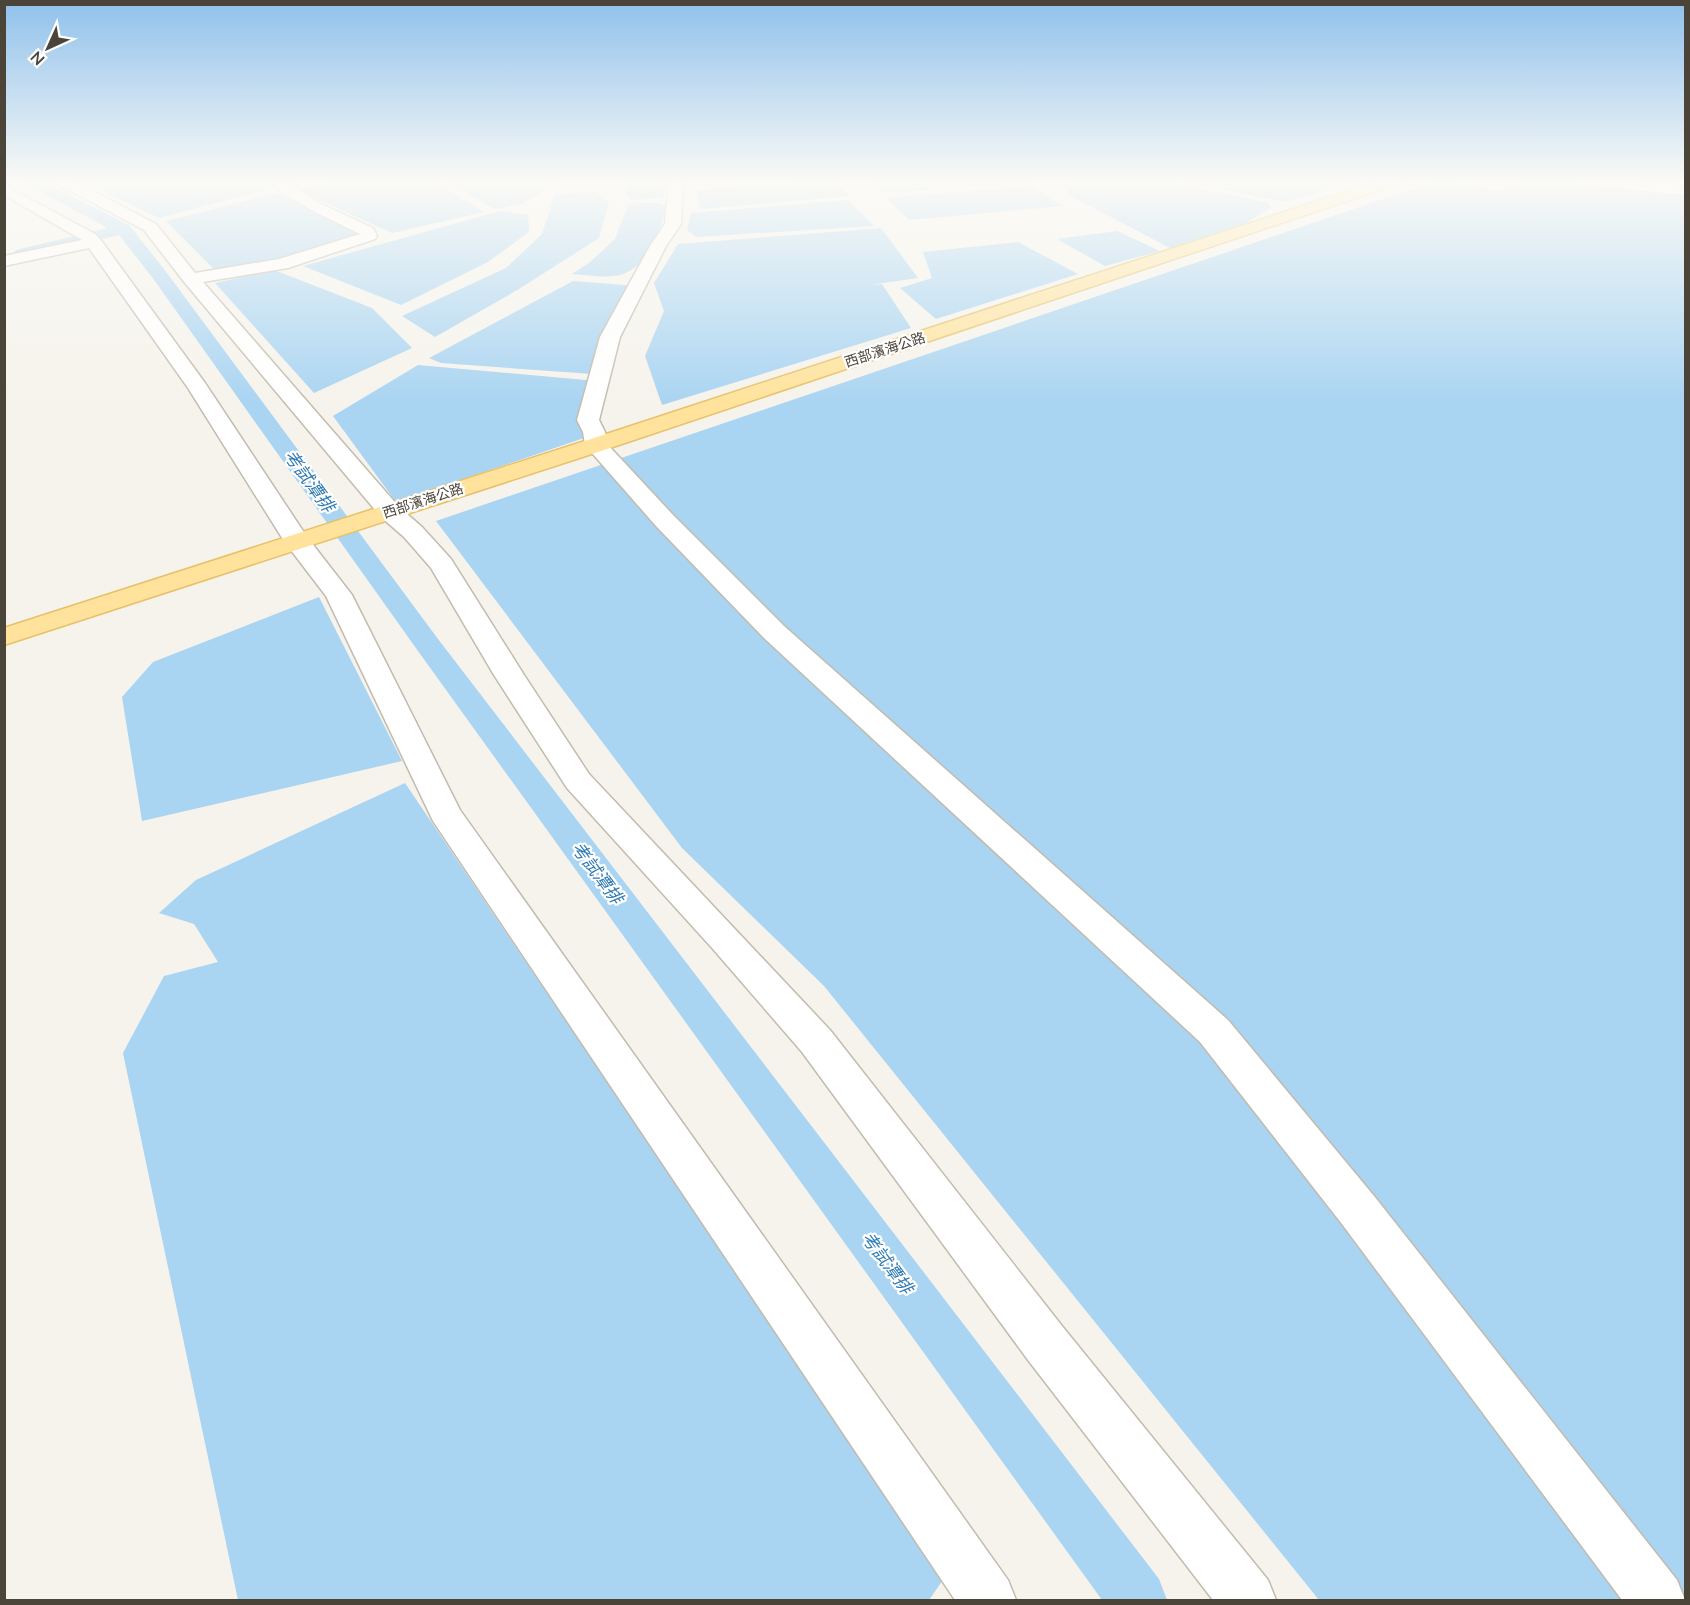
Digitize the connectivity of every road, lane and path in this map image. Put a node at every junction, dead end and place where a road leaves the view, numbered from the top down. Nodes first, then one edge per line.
1 (33, 255) edge
2 (103, 255) edge
3 (172, 255) edge
4 (310, 255) edge
5 (653, 255) edge
6 (1170, 255) edge
7 (4, 261) edge
8 (191, 279) junction
9 (596, 445) junction
10 (381, 515) junction
11 (304, 539) junction
12 (4, 638) edge
13 (988, 1600) edge
14 (1248, 1600) edge
15 (1657, 1600) edge

1 - 7 lane
2 - 11 lane
3 - 8 lane
4 - 8 lane
5 - 9 lane
6 - 9 main road, 西部濱海公路
8 - 10 lane
9 - 10 main road, 西部濱海公路
9 - 15 lane
10 - 11 main road, 西部濱海公路
10 - 14 lane
11 - 12 main road
11 - 13 lane

